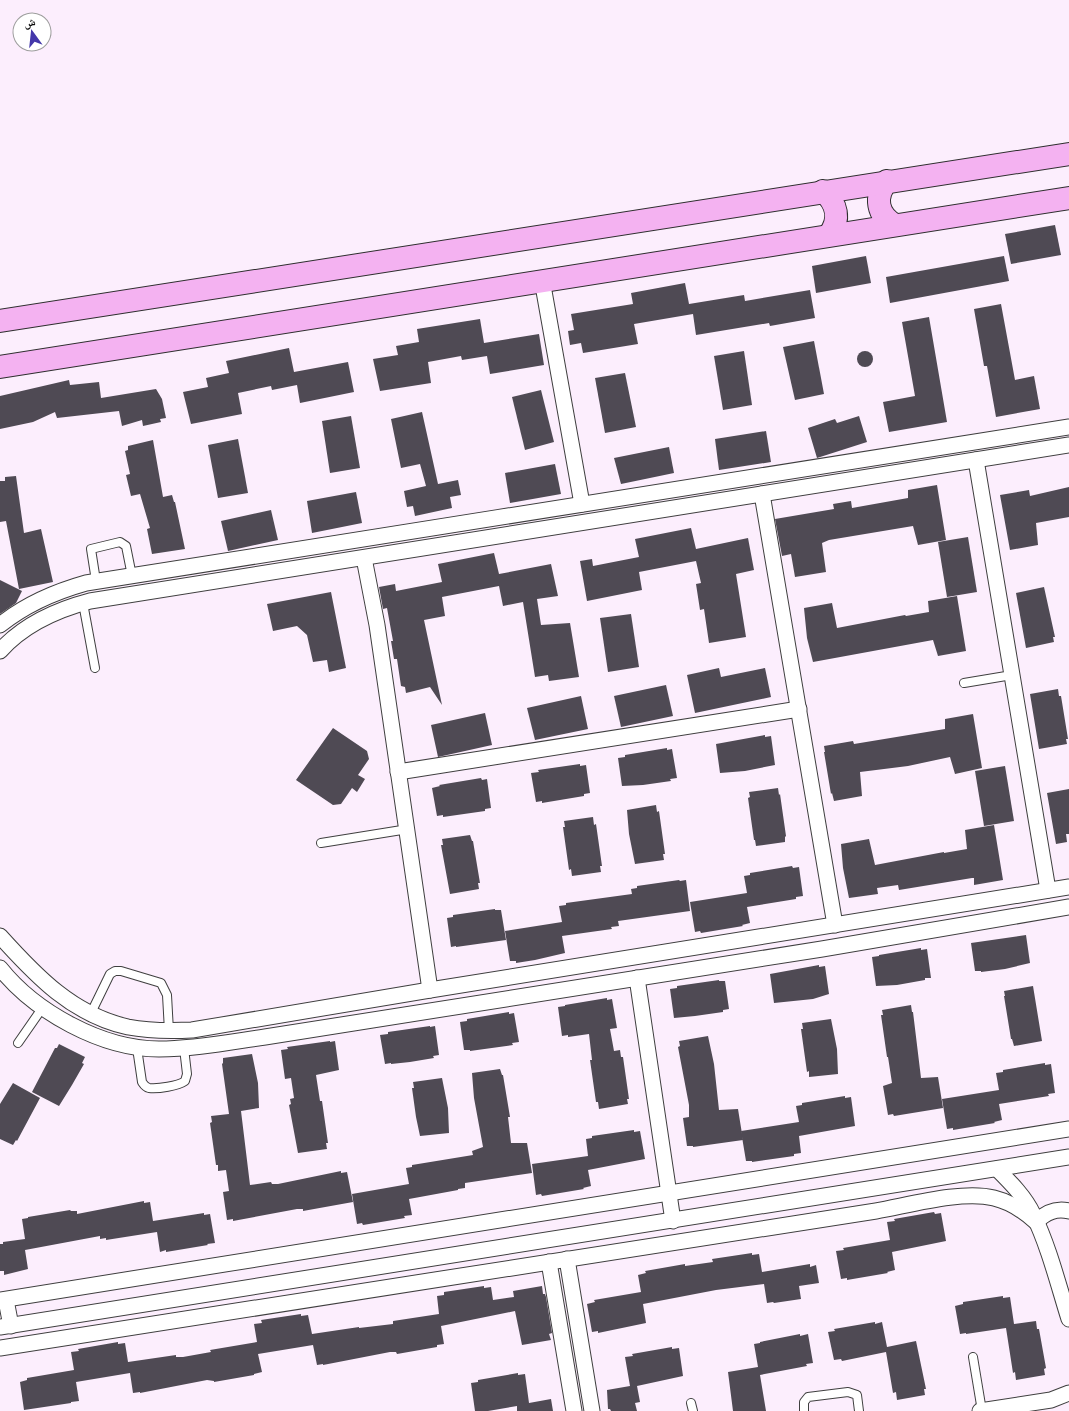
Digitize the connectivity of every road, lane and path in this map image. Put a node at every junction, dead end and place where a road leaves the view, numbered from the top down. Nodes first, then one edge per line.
1 (1069, 154) edge
2 (887, 181) junction
3 (823, 191) junction
4 (1069, 198) edge
5 (895, 225) junction
6 (829, 235) junction
7 (542, 280) junction
8 (0, 321) edge
9 (0, 367) edge
10 (1069, 427) edge
11 (1069, 445) edge
12 (918, 451) junction
13 (976, 460) junction
14 (922, 468) junction
15 (762, 494) junction
16 (582, 504) junction
17 (364, 558) junction
18 (132, 576) junction
19 (96, 582) junction
20 (82, 603) junction
21 (0, 625) edge
22 (0, 651) edge
23 (95, 668) dead end
24 (1012, 675) junction
25 (964, 683) dead end
26 (798, 709) junction
27 (398, 772) junction
28 (408, 828) junction
29 (320, 843) dead end
30 (1069, 887) edge
31 (1048, 890) junction
32 (1069, 907) edge
33 (827, 926) junction
34 (0, 936) edge
35 (822, 949) junction
36 (619, 960) junction
37 (0, 968) edge
38 (637, 978) junction
39 (621, 981) junction
40 (430, 990) junction
41 (43, 1007) junction
42 (91, 1014) junction
43 (263, 1018) junction
44 (169, 1031) junction
45 (265, 1037) junction
46 (18, 1043) dead end
47 (137, 1048) junction
48 (184, 1048) junction
49 (1069, 1129) edge
50 (1069, 1157) edge
51 (998, 1169) junction
52 (871, 1189) junction
53 (669, 1193) junction
54 (1069, 1199) edge
55 (1069, 1208) edge
56 (876, 1211) junction
57 (1069, 1211) edge
58 (673, 1221) junction
59 (1036, 1222) junction
60 (465, 1254) junction
61 (567, 1259) junction
62 (549, 1262) junction
63 (470, 1274) junction
64 (3, 1300) edge
65 (1069, 1319) edge
66 (5, 1327) edge
67 (0, 1348) edge
68 (973, 1357) dead end
69 (1069, 1392) edge
70 (574, 1411) edge
71 (592, 1411) edge
72 (804, 1411) edge
73 (859, 1411) edge
74 (981, 1411) edge

1 - 2 street
2 - 3 street
2 - 5 street
3 - 6 street
3 - 8 street
4 - 5 street
5 - 6 street
6 - 7 street
7 - 9 street
7 - 16 street
10 - 12 street
11 - 13 street
12 - 14 street
12 - 16 street
13 - 14 street
13 - 24 street
14 - 15 street
15 - 17 street
15 - 26 street
16 - 18 street
17 - 20 street
17 - 27 street
18 - 19 street
18 - 19 lane
19 - 21 street
20 - 22 street
20 - 23 lane
24 - 25 lane
24 - 31 street
26 - 27 street
26 - 33 street
27 - 28 street
28 - 29 lane
28 - 40 street
30 - 31 street
31 - 33 street
32 - 35 street
33 - 35 street
33 - 36 street
34 - 42 street
35 - 38 street
36 - 39 street
36 - 40 street
37 - 41 street
38 - 39 street
38 - 53 street
39 - 45 street
40 - 43 street
41 - 46 lane
41 - 47 street
42 - 44 street
42 - 44 lane
43 - 44 street
43 - 45 street
45 - 48 street
47 - 48 street
47 - 48 lane
49 - 53 street
50 - 51 street
51 - 52 street
51 - 59 street
52 - 56 street
52 - 58 street
53 - 58 street
53 - 64 street
54 - 55 street
56 - 59 street
56 - 61 street
57 - 59 street
58 - 60 street
59 - 65 street
60 - 63 street
60 - 66 street
61 - 62 street
61 - 71 street
62 - 63 street
62 - 70 street
63 - 67 street
64 - 66 street
68 - 74 lane
69 - 74 street
72 - 73 lane

